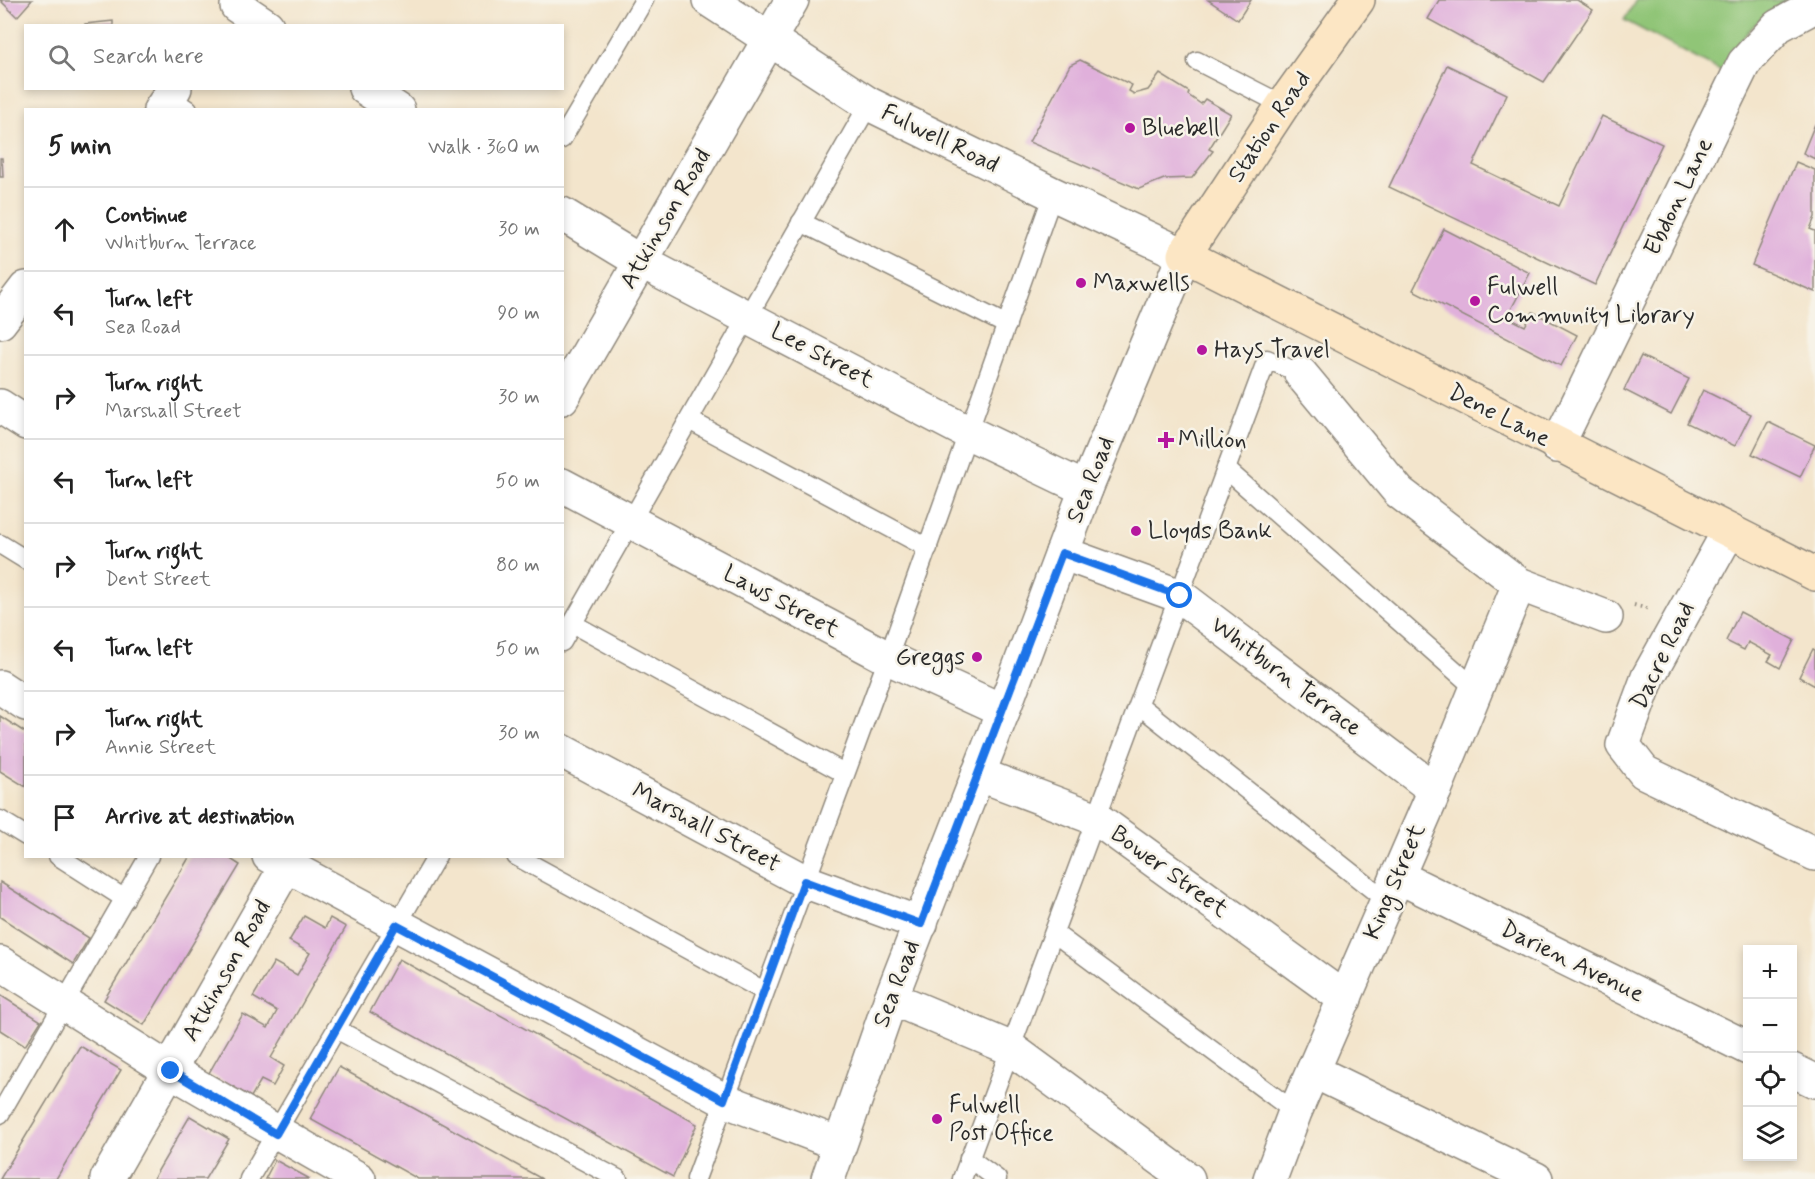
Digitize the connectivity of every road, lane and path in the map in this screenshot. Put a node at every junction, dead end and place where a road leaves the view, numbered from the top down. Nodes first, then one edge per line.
1 (644, 0) edge
2 (709, 0) edge
3 (792, 0) edge
4 (1358, 0) edge
5 (1815, 6) edge
6 (234, 11) edge
7 (263, 24) edge
8 (769, 41) junction
9 (1197, 61) dead end
10 (368, 90) edge
11 (869, 104) junction
12 (1283, 105) junction
13 (395, 108) edge
14 (564, 137) edge
15 (1053, 195) junction
16 (564, 215) edge
17 (801, 222) junction
18 (1184, 255) junction
19 (641, 262) junction
20 (24, 291) edge
21 (747, 317) junction
22 (0, 322) edge
23 (1007, 325) junction
24 (1301, 374) joint
25 (564, 395) edge
26 (0, 406) edge
27 (689, 420) junction
28 (24, 422) edge
29 (969, 433) junction
30 (1557, 446) junction
31 (1226, 469) junction
32 (564, 486) edge
33 (1086, 489) junction
34 (631, 522) junction
35 (1729, 531) junction
36 (0, 544) edge
37 (928, 548) junction
38 (1062, 553) junction
39 (24, 559) edge
40 (1815, 574) edge
41 (1519, 584) junction
42 (1180, 596) junction
43 (1606, 617) dead end
44 (573, 624) junction
45 (564, 639) edge
46 (888, 658) junction
47 (0, 687) edge
48 (1476, 689) junction
49 (24, 703) edge
50 (1139, 705) junction
51 (1003, 711) junction
52 (564, 751) edge
53 (844, 773) junction
54 (978, 774) junction
55 (1435, 790) junction
56 (1097, 819) junction
57 (0, 820) edge
58 (24, 835) edge
59 (1815, 854) edge
60 (61, 858) edge
61 (148, 858) edge
62 (436, 858) edge
63 (520, 858) edge
64 (282, 860) edge
65 (804, 881) junction
66 (1392, 888) junction
67 (125, 899) junction
68 (921, 924) junction
69 (396, 925) junction
70 (1053, 933) junction
71 (0, 963) edge
72 (764, 991) junction
73 (891, 998) junction
74 (1345, 999) junction
75 (64, 1004) junction
76 (336, 1029) junction
77 (1743, 1046) edge
78 (1010, 1048) junction
79 (171, 1071) junction
80 (1313, 1071) junction
81 (1797, 1072) edge
82 (1815, 1081) edge
83 (724, 1100) junction
84 (2, 1107) edge
85 (1295, 1112) junction
86 (276, 1134) junction
87 (839, 1143) junction
88 (969, 1158) junction
89 (107, 1179) edge
90 (249, 1179) edge
91 (359, 1179) edge
92 (618, 1179) edge
93 (696, 1179) edge
94 (828, 1179) edge
95 (962, 1179) edge
96 (997, 1179) edge
97 (1188, 1179) edge
98 (1270, 1179) edge
99 (1536, 1179) edge

1 - 14 lane
2 - 8 street, Fulwell Road
3 - 8 street, Atkinson Road
4 - 12 main road, Station Road
5 - 30 street, Ebdon Lane
6 - 7 street
8 - 11 street, Fulwell Road
8 - 19 street, Atkinson Road
9 - 12 lane
10 - 13 street
11 - 15 street, Fulwell Road
11 - 17 lane
12 - 18 main road, Station Road
15 - 18 street, Fulwell Road
15 - 23 lane
16 - 19 street, Lee Street
17 - 21 lane
17 - 23 lane
18 - 30 main road, Dene Lane
18 - 33 street, Sea Road
19 - 21 street, Lee Street
19 - 25 street, Atkinson Road
20 - 22 street
21 - 27 lane
21 - 29 street, Lee Street
23 - 29 lane
24 - 31 lane
24 - 41 street
26 - 28 street
27 - 34 lane
27 - 37 lane
29 - 33 street, Lee Street
29 - 37 lane
30 - 35 main road, Dene Lane
31 - 42 lane
31 - 48 lane
32 - 34 street, Laws Street
33 - 38 street, Sea Road
34 - 44 lane
34 - 46 street, Laws Street
35 - 40 main road, Dene Lane
35 - 59 street, Dacre Road
36 - 39 lane
37 - 46 lane
38 - 42 street, Whitburn Terrace
38 - 51 street, Sea Road
41 - 43 street
41 - 48 street, King Street
42 - 50 lane
42 - 55 street, Whitburn Terrace
44 - 45 lane
44 - 53 lane
46 - 51 street, Laws Street
46 - 53 lane
47 - 49 street
48 - 55 street, King Street
50 - 56 lane
50 - 66 lane
51 - 54 street, Sea Road
52 - 65 street, Marshall Street
53 - 65 lane
54 - 56 street, Bower Street
54 - 68 street, Sea Road
55 - 66 street, King Street
56 - 70 lane
56 - 74 street, Bower Street
57 - 58 lane
60 - 67 lane
61 - 67 lane
62 - 69 lane
63 - 72 lane
64 - 69 street
64 - 79 street, Atkinson Road
65 - 68 street, Marshall Street
65 - 72 lane
66 - 74 street, King Street
66 - 77 street, Darien Avenue
67 - 75 lane
68 - 73 street, Sea Road
69 - 76 lane
69 - 83 street
70 - 78 lane
70 - 85 lane
71 - 75 street
72 - 83 lane
73 - 78 street
73 - 87 street, Sea Road
74 - 80 street, King Street
75 - 79 street
75 - 84 lane
76 - 86 lane
76 - 92 lane
78 - 88 lane
78 - 97 street
79 - 86 street
79 - 89 street, Atkinson Road
80 - 85 street, King Street
80 - 99 street
81 - 82 street
83 - 87 street
83 - 93 lane
85 - 98 street, King Street
86 - 90 lane
86 - 91 street
87 - 94 street, Sea Road
88 - 95 lane
88 - 96 lane

